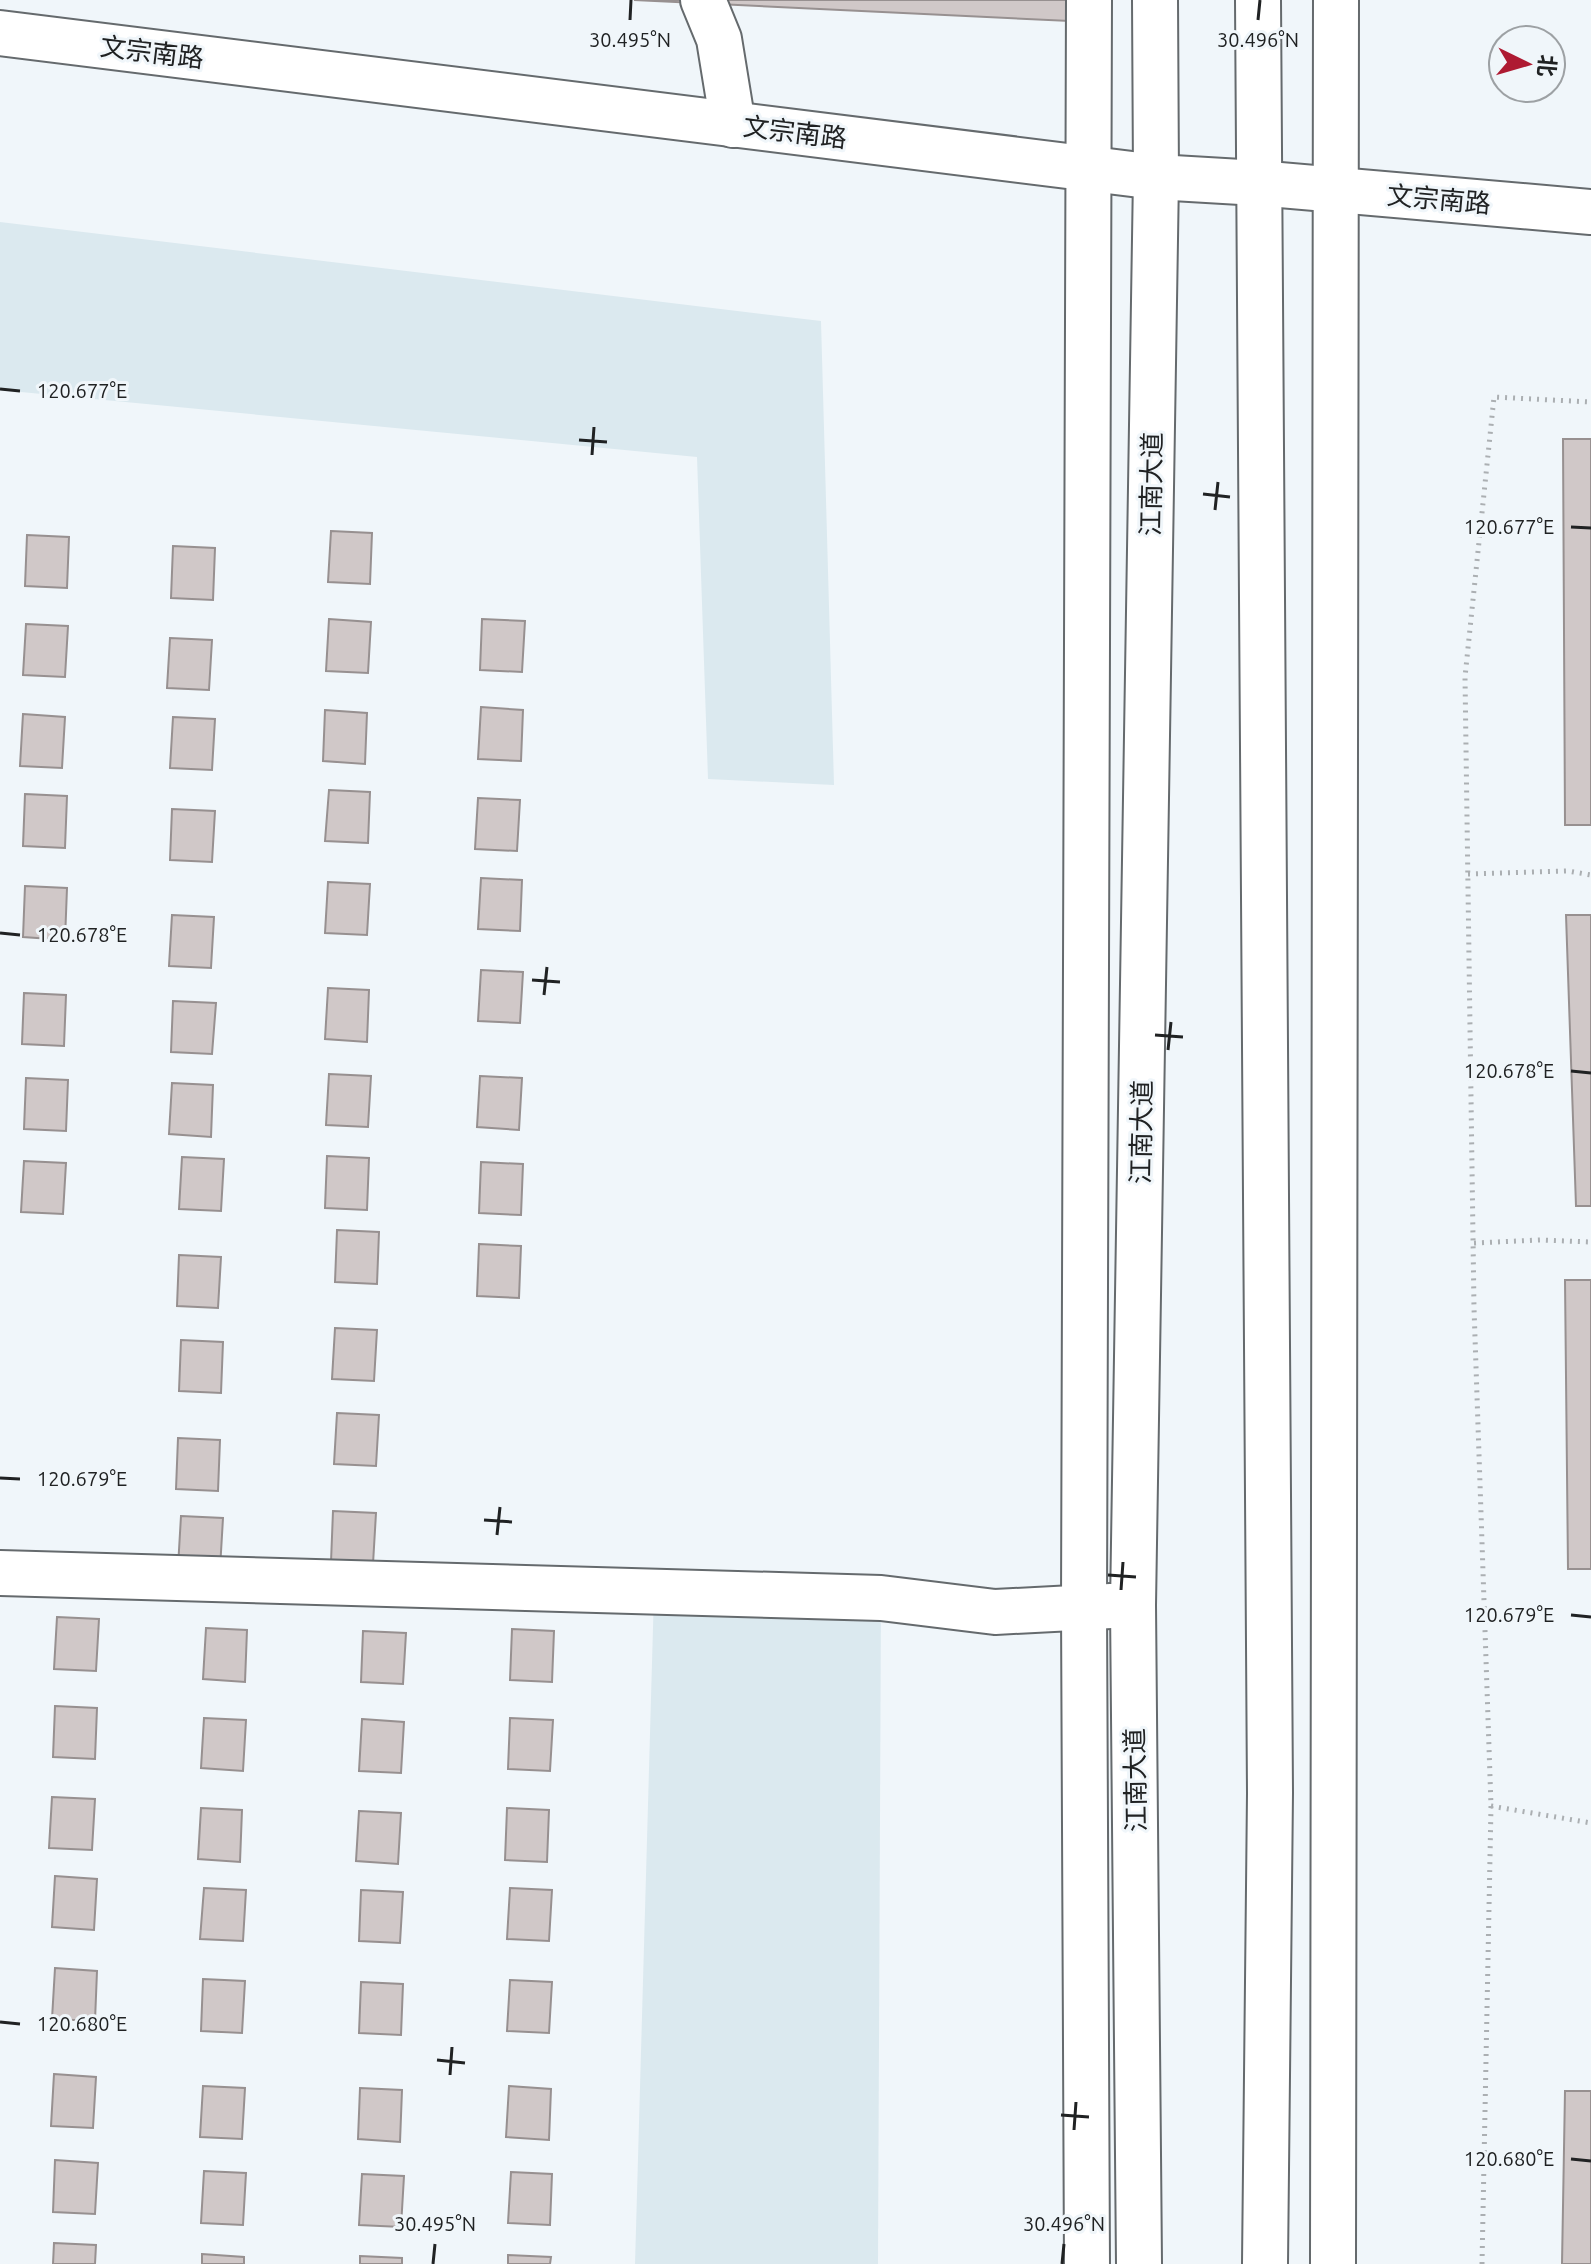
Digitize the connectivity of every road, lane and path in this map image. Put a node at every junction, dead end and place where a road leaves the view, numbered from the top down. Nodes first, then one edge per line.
1 (703, 0) edge
2 (1089, 0) edge
3 (1155, 0) edge
4 (1258, 0) edge
5 (1336, 0) edge
6 (0, 33) edge
7 (733, 125) junction
8 (1090, 170) junction
9 (1156, 177) junction
10 (1258, 183) junction
11 (1337, 190) junction
12 (1591, 212) edge
13 (1591, 402) edge
14 (1468, 874) junction
15 (1591, 875) edge
16 (1591, 1242) edge
17 (1474, 1243) junction
18 (0, 1573) edge
19 (1133, 1605) junction
20 (1084, 1607) junction
21 (1491, 1806) junction
22 (1591, 1823) edge
23 (1087, 2264) edge
24 (1139, 2264) edge
25 (1265, 2264) edge
26 (1333, 2264) edge
27 (1482, 2264) edge

1 - 7 main road
2 - 8 main road
3 - 9 main road, 江南大道
4 - 10 main road
5 - 11 main road
6 - 7 main road, 文宗南路
7 - 8 main road, 文宗南路
8 - 9 main road, 文宗南路
8 - 20 main road
9 - 10 main road, 文宗南路
9 - 19 main road, 江南大道
10 - 11 main road, 文宗南路
10 - 25 main road
11 - 12 main road, 文宗南路
11 - 26 main road
13 - 14 path
14 - 15 path
14 - 17 path
16 - 17 path
17 - 21 path
18 - 20 main road
19 - 20 main road
19 - 24 main road, 江南大道
20 - 23 main road
21 - 22 path
21 - 27 path

